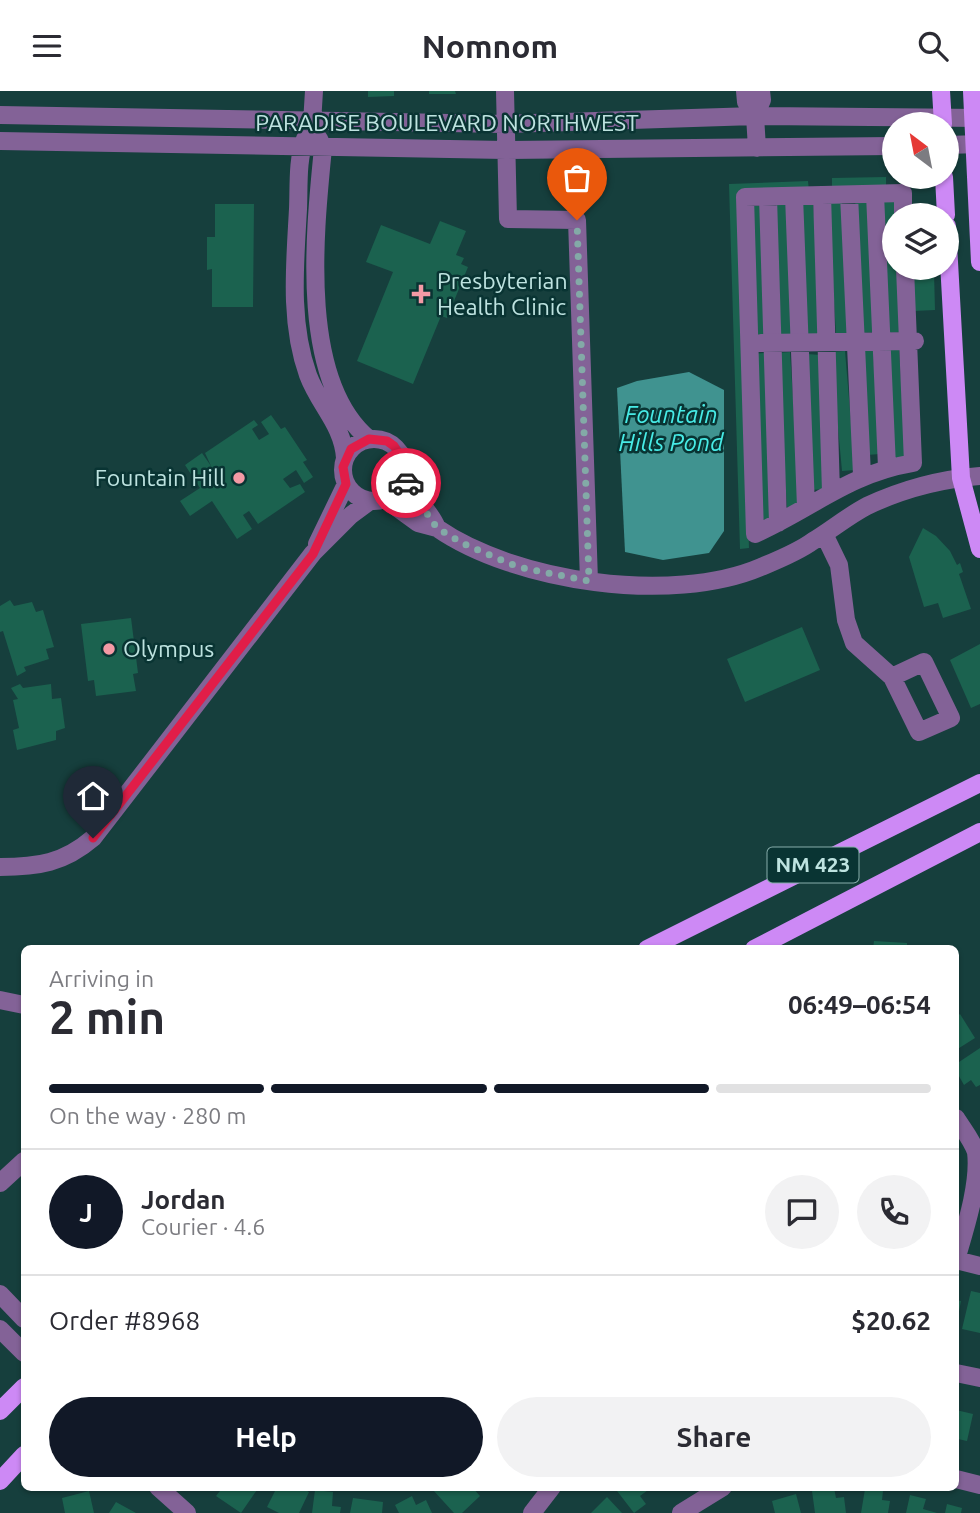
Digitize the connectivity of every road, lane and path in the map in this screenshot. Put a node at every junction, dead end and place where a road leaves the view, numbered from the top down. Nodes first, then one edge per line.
1 (314, 91) edge
2 (505, 91) edge
3 (744, 91) edge
4 (761, 91) edge
5 (941, 91) edge
6 (972, 91) edge
7 (942, 112) edge
8 (0, 115) edge
9 (755, 116) junction
10 (976, 118) edge
11 (882, 120) edge
12 (312, 123) junction
13 (504, 124) junction
14 (0, 141) edge
15 (977, 144) edge
16 (959, 145) edge
17 (882, 146) edge
18 (302, 148) junction
19 (323, 148) junction
20 (757, 148) junction
21 (505, 151) junction
22 (875, 194) junction
23 (822, 195) junction
24 (849, 195) junction
25 (794, 196) junction
26 (768, 197) junction
27 (903, 203) edge
28 (980, 262) edge
29 (906, 280) edge
30 (950, 280) edge
31 (881, 341) junction
32 (911, 341) junction
33 (773, 342) junction
34 (826, 342) junction
35 (855, 342) junction
36 (747, 343) junction
37 (799, 343) junction
38 (369, 439) junction
39 (345, 458) junction
40 (887, 467) junction
41 (862, 475) junction
42 (980, 476) edge
43 (961, 478) junction
44 (404, 479) junction
45 (346, 484) junction
46 (831, 492) junction
47 (378, 500) junction
48 (806, 506) junction
49 (778, 523) junction
50 (437, 528) junction
51 (824, 534) junction
52 (980, 549) edge
53 (313, 554) junction
54 (589, 581) junction
55 (892, 677) dead end
56 (980, 783) edge
57 (980, 832) edge
58 (980, 844) edge
59 (919, 866) junction
60 (0, 867) edge
61 (655, 945) edge
62 (762, 945) edge
63 (0, 1000) edge
64 (21, 1004) edge
65 (959, 1123) edge
66 (21, 1164) edge
67 (0, 1183) edge
68 (959, 1249) edge
69 (959, 1261) edge
70 (980, 1266) edge
71 (0, 1294) edge
72 (21, 1316) edge
73 (0, 1329) edge
74 (21, 1350) edge
75 (959, 1374) edge
76 (980, 1378) edge
77 (21, 1390) edge
78 (0, 1411) edge
79 (21, 1458) edge
80 (959, 1480) edge
81 (0, 1481) edge
82 (980, 1485) edge
83 (162, 1491) edge
84 (549, 1491) edge
85 (717, 1491) edge
86 (187, 1513) edge
87 (532, 1513) edge
88 (681, 1513) edge

1 - 12 street
2 - 13 street
3 - 9 street
4 - 9 street
5 - 7 main road
6 - 10 main road
8 - 12 street, PARADISE BOULEVARD NORTHWEST
9 - 11 street, PARADISE BOULEVARD NORTHWEST
9 - 13 street, PARADISE BOULEVARD NORTHWEST
9 - 20 street
10 - 15 main road
12 - 13 street, PARADISE BOULEVARD NORTHWEST
12 - 18 street
12 - 19 street
13 - 21 street
14 - 18 street, PARADISE BOULEVARD NORTHWEST
15 - 16 street
15 - 28 main road
17 - 20 street, PARADISE BOULEVARD NORTHWEST
18 - 19 street, PARADISE BOULEVARD NORTHWEST
18 - 39 street
19 - 21 street, PARADISE BOULEVARD NORTHWEST
19 - 38 street
20 - 21 street, PARADISE BOULEVARD NORTHWEST
21 - 54 street
22 - 24 street
22 - 27 street
22 - 31 street
23 - 24 street
23 - 25 street
23 - 34 street
24 - 35 street
25 - 26 street
25 - 37 street
26 - 33 street
26 - 36 street
29 - 32 street
30 - 43 main road
31 - 32 street
31 - 35 street
31 - 40 street
32 - 40 street
33 - 36 street
33 - 37 street
33 - 49 street
34 - 35 street
34 - 37 street
34 - 46 street
35 - 41 street
36 - 49 street
37 - 48 street
38 - 39 street
38 - 44 street
39 - 45 street
40 - 41 street
41 - 46 street
42 - 43 street
43 - 51 street
43 - 52 main road
44 - 47 street
44 - 50 street
45 - 47 street
45 - 53 street
46 - 48 street
47 - 50 street
47 - 53 street
48 - 49 street
50 - 54 street
51 - 54 street
51 - 55 street
53 - 60 street
56 - 61 main road, NM 423
57 - 59 main road, NM 423
58 - 59 main road
59 - 62 main road, NM 423
63 - 64 street
65 - 68 street
66 - 67 street
69 - 70 street
71 - 72 street
73 - 74 street
75 - 76 street
77 - 78 main road
79 - 81 main road
80 - 82 street
83 - 86 street
84 - 87 street
85 - 88 street

